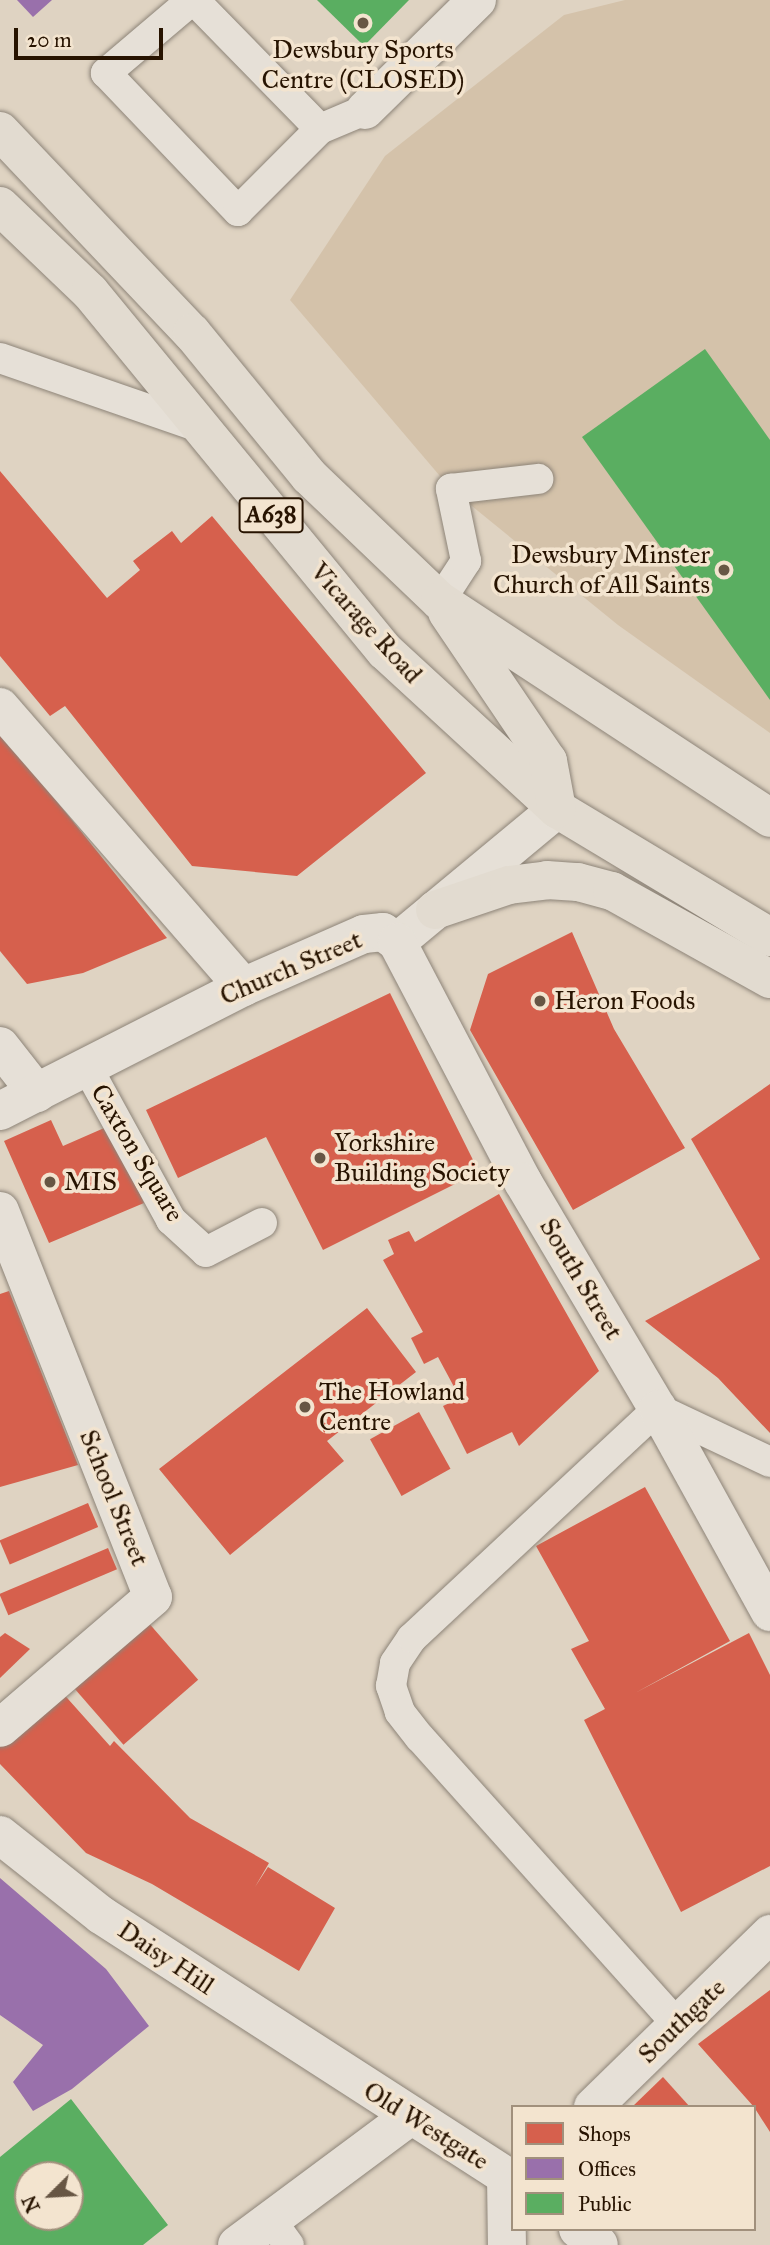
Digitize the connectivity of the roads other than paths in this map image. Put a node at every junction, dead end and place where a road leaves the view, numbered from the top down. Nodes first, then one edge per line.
1 (193, 0) edge
2 (477, 0) edge
3 (365, 110) joint
4 (320, 129) junction
5 (0, 131) edge
6 (0, 206) edge
7 (0, 358) edge
8 (196, 426) junction
9 (538, 479) dead end
10 (440, 601) junction
11 (0, 707) edge
12 (557, 809) junction
13 (770, 818) edge
14 (435, 910) junction
15 (770, 937) edge
16 (397, 942) junction
17 (770, 979) edge
18 (243, 987) junction
19 (0, 1046) edge
20 (87, 1067) junction
21 (37, 1093) junction
22 (0, 1111) edge
23 (0, 1211) edge
24 (262, 1223) dead end
25 (658, 1409) junction
26 (770, 1462) edge
27 (770, 1612) edge
28 (0, 1728) edge
29 (0, 1835) edge
30 (770, 1934) edge
31 (677, 2024) junction
32 (338, 2072) joint
33 (595, 2105) edge
34 (411, 2116) junction
35 (511, 2176) edge
36 (581, 2231) edge
37 (279, 2232) edge
38 (237, 2245) edge
39 (507, 2245) edge
40 (599, 2245) edge

1 - 4 lane
1 - 4 lane
2 - 3 street
3 - 4 lane
5 - 10 highway, A638
6 - 8 highway, Vicarage Road / A638
7 - 8 lane
8 - 12 highway, Vicarage Road / A638
9 - 10 lane
10 - 12 highway
10 - 13 highway, A638
11 - 18 street
12 - 14 street, Church Street
12 - 15 highway, Vicarage Road / A638
14 - 16 street, Church Street
14 - 17 highway
16 - 18 street, Church Street
16 - 25 street, South Street
18 - 20 street, Church Street
19 - 21 street
20 - 21 street, Church Street
20 - 24 lane, Caxton Square
21 - 22 street, Church Street
23 - 28 street, School Street
25 - 26 lane
25 - 27 street, South Street
25 - 31 lane
29 - 32 street, Daisy Hill
30 - 31 street, Southgate
31 - 33 street, Southgate
32 - 34 street, Old Westgate
34 - 35 street, Old Westgate
34 - 37 street
35 - 39 street
36 - 40 street
37 - 38 street

